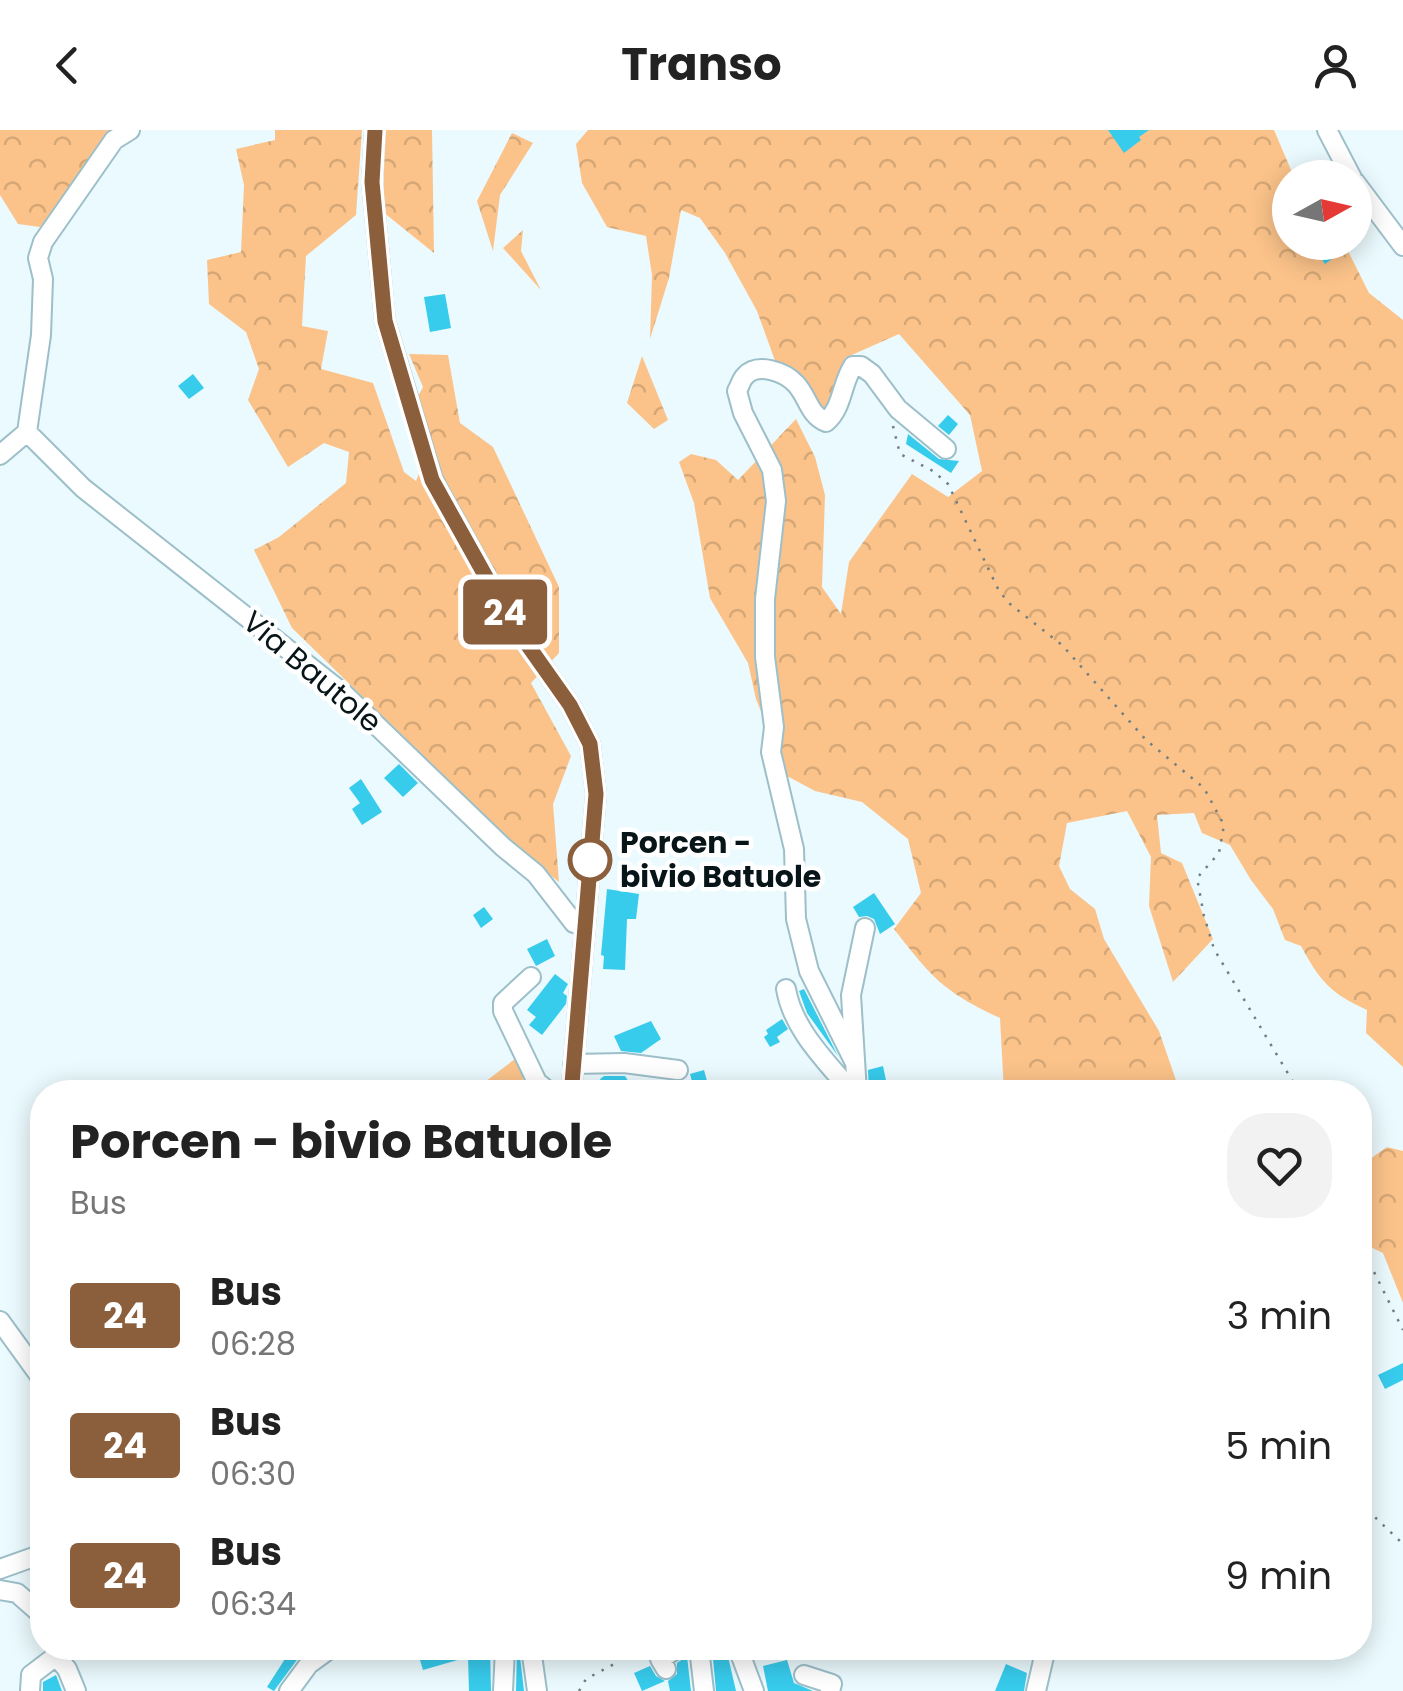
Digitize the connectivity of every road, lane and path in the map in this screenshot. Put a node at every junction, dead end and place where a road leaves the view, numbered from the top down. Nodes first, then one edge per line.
1 (130, 130) edge
2 (376, 130) edge
3 (1327, 130) edge
4 (1343, 160) edge
5 (1372, 204) edge
6 (1403, 246) edge
7 (893, 425) dead end
8 (27, 432) junction
9 (946, 449) dead end
10 (0, 455) edge
11 (583, 924) junction
12 (865, 928) dead end
13 (530, 977) dead end
14 (786, 989) dead end
15 (855, 1063) junction
16 (573, 1064) junction
17 (678, 1070) dead end
18 (535, 1080) edge
19 (572, 1080) edge
20 (844, 1080) edge
21 (855, 1080) edge
22 (1292, 1080) edge
23 (1372, 1268) edge
24 (0, 1321) edge
25 (1403, 1330) edge
26 (30, 1362) edge
27 (1372, 1514) edge
28 (1403, 1544) edge
29 (30, 1558) edge
30 (0, 1569) edge
31 (0, 1590) edge
32 (30, 1604) edge
33 (48, 1660) edge
34 (61, 1660) edge
35 (314, 1660) edge
36 (505, 1660) edge
37 (533, 1660) edge
38 (661, 1660) edge
39 (700, 1660) edge
40 (1043, 1660) edge
41 (616, 1664) dead end
42 (666, 1669) dead end
43 (804, 1674) dead end
44 (30, 1691) edge
45 (76, 1691) edge
46 (289, 1691) edge
47 (503, 1691) edge
48 (537, 1691) edge
49 (579, 1691) edge
50 (704, 1691) edge
51 (830, 1691) edge
52 (1036, 1691) edge

1 - 8 street
2 - 11 street
3 - 4 street
5 - 6 street
7 - 22 path
8 - 10 street
8 - 11 street, Via Bautole
9 - 15 street
11 - 16 street
12 - 15 street
13 - 18 street
14 - 20 street
15 - 21 street
16 - 17 street
16 - 19 street
23 - 25 path
24 - 26 street
27 - 28 path
29 - 30 street
31 - 32 street
33 - 44 street
34 - 45 street
35 - 46 street
36 - 47 street
37 - 48 street
38 - 42 street
39 - 50 street
40 - 52 street
41 - 49 path
43 - 51 street

